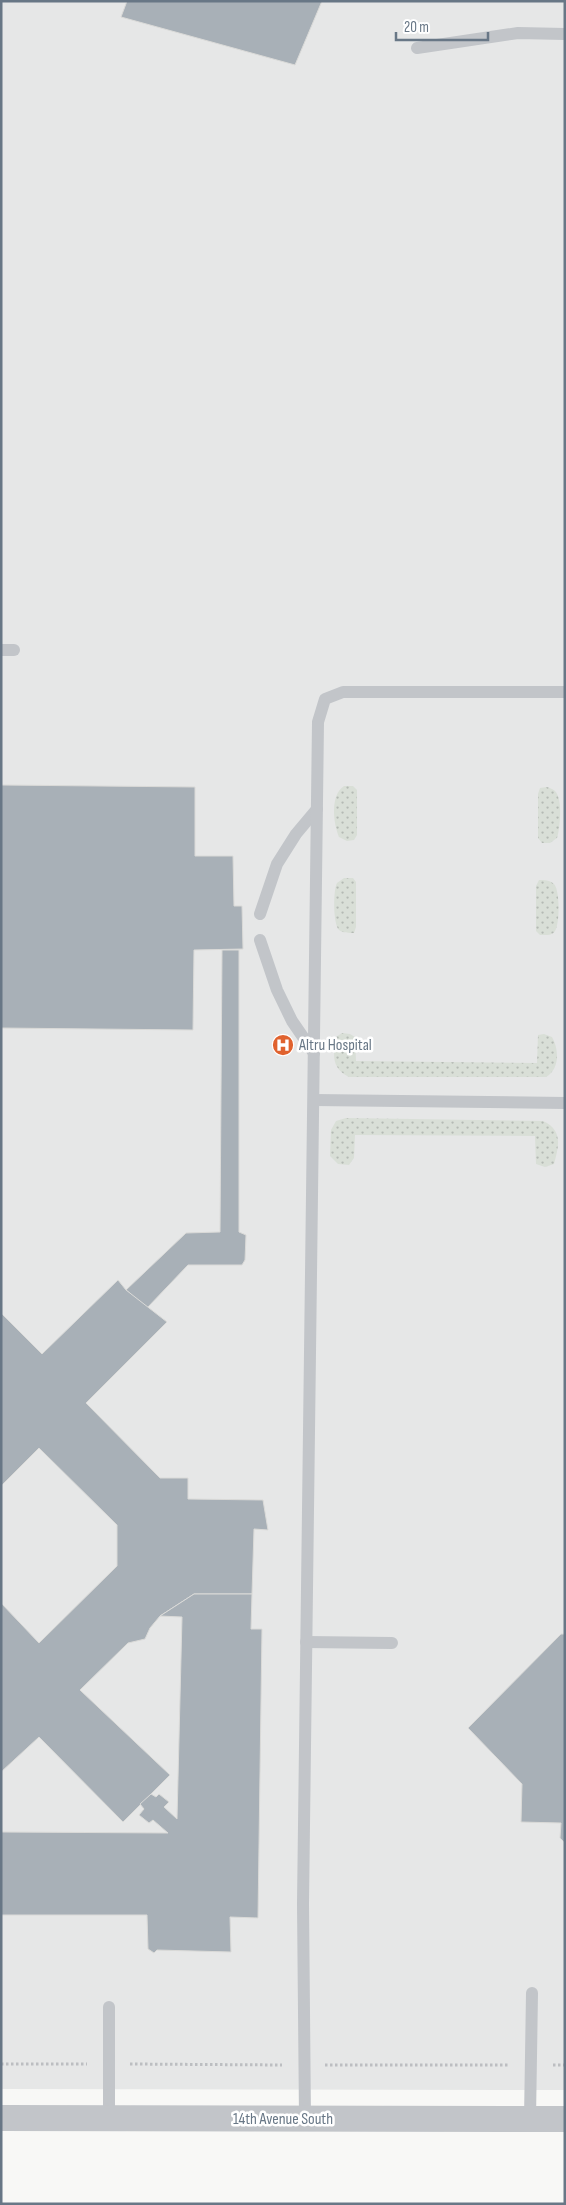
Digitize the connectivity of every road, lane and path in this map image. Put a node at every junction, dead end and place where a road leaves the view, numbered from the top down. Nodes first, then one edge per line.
1 (565, 34) edge
2 (417, 48) dead end
3 (1, 650) edge
4 (14, 650) dead end
5 (565, 692) edge
6 (317, 810) junction
7 (260, 914) dead end
8 (260, 940) dead end
9 (314, 1053) junction
10 (314, 1100) junction
11 (565, 1103) edge
12 (306, 1642) junction
13 (392, 1643) dead end
14 (532, 1994) dead end
15 (108, 2007) dead end
16 (1, 2118) edge
17 (108, 2119) junction
18 (530, 2119) junction
19 (565, 2119) edge
20 (305, 2120) junction

1 - 2 lane
3 - 4 lane
5 - 6 lane
6 - 7 lane
6 - 9 lane
8 - 9 lane
9 - 10 lane
10 - 11 lane
10 - 12 lane
12 - 13 lane
12 - 20 lane
14 - 18 lane
15 - 17 lane
16 - 17 street, 14th Avenue South
17 - 20 street, 14th Avenue South
18 - 19 street, 14th Avenue South
18 - 20 street, 14th Avenue South

